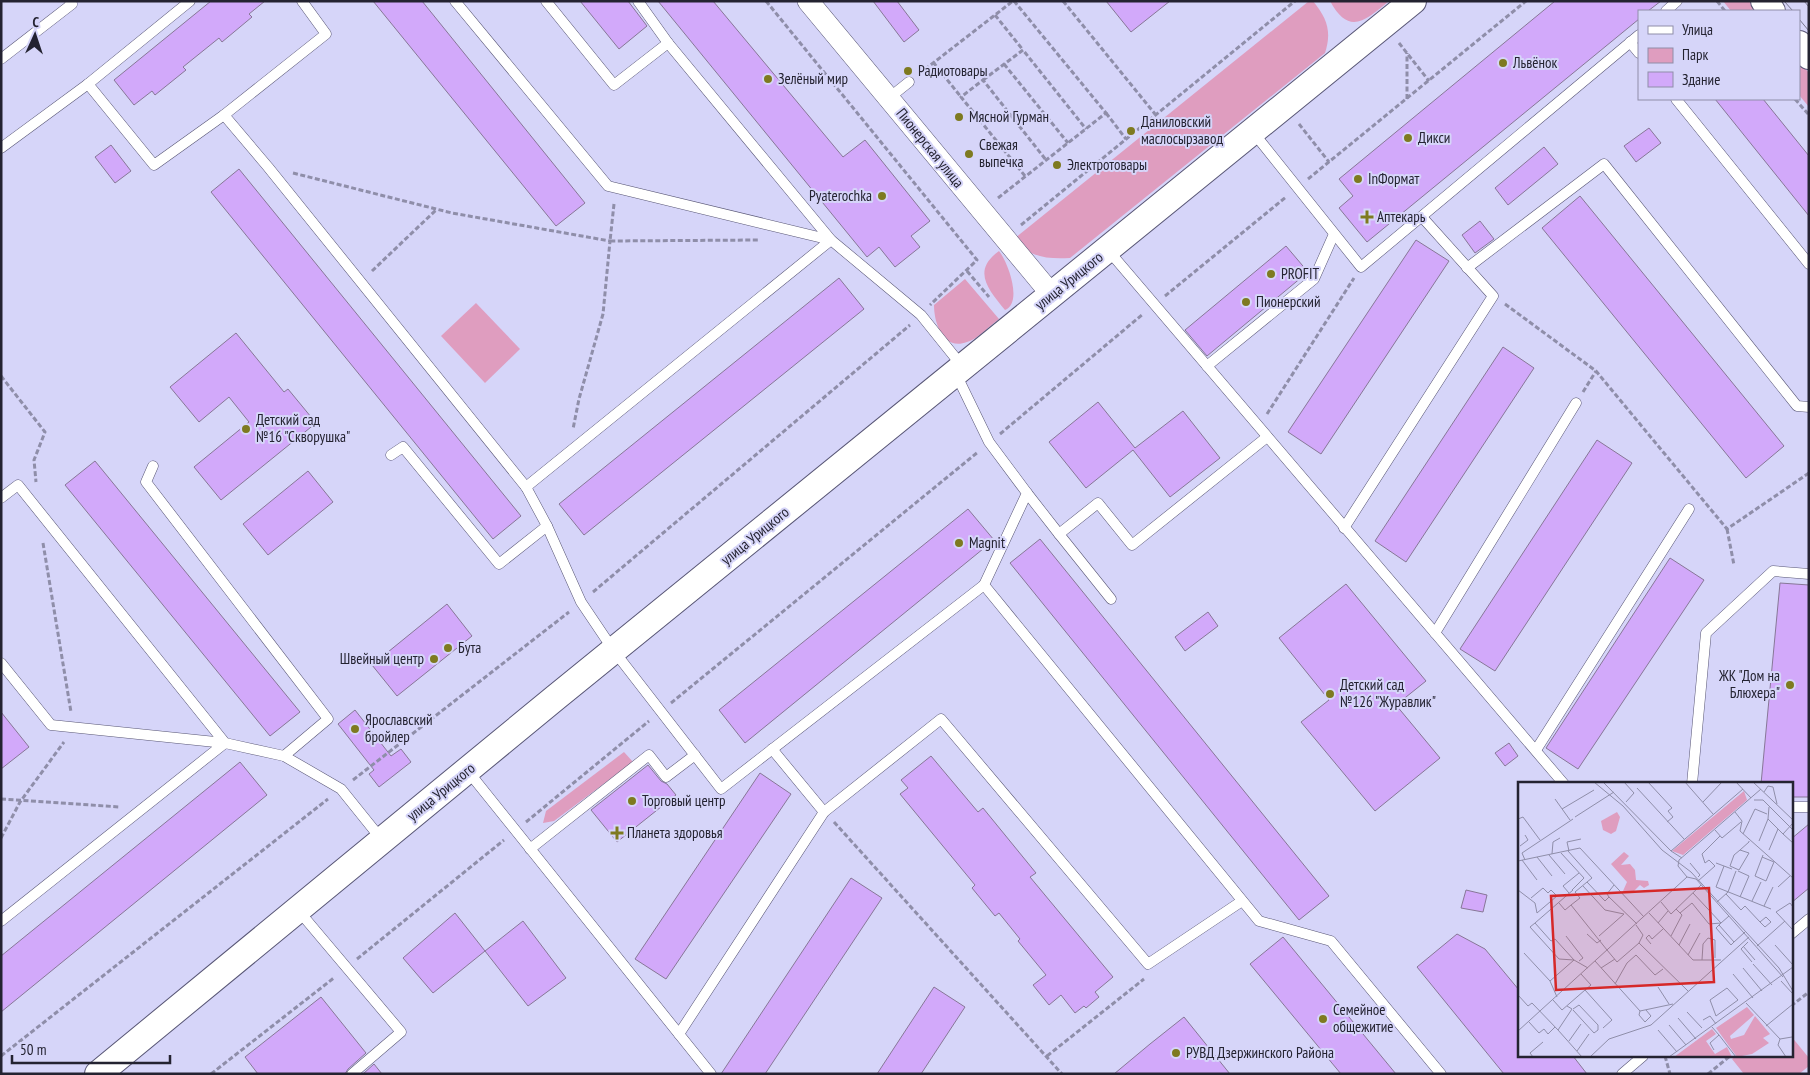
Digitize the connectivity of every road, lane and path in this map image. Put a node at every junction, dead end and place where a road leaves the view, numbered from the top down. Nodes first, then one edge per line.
1 (70, 1) edge
2 (190, 1) edge
3 (302, 1) edge
4 (455, 1) edge
5 (546, 1) edge
6 (638, 1) edge
7 (766, 1) edge
8 (808, 1) edge
9 (1014, 1) edge
10 (1063, 1) edge
11 (1295, 1) edge
12 (1413, 1) edge
13 (1526, 1) edge
14 (1677, 1) edge
15 (1667, 10) edge
16 (995, 15) junction
17 (1638, 36) edge
18 (1399, 42) dead end
19 (1630, 42) junction
20 (668, 43) junction
21 (1800, 45) edge
22 (1023, 50) junction
23 (1407, 52) junction
24 (1638, 52) edge
25 (1809, 56) edge
26 (1, 59) edge
27 (933, 62) junction
28 (1004, 64) junction
29 (983, 80) junction
30 (1429, 81) junction
31 (909, 82) joint
32 (88, 84) junction
33 (961, 97) junction
34 (888, 98) junction
35 (1407, 99) junction
36 (1677, 100) edge
37 (1796, 100) edge
38 (1106, 113) junction
39 (1155, 114) junction
40 (1808, 114) edge
41 (224, 116) junction
42 (1299, 124) dead end
43 (1086, 129) junction
44 (1254, 132) junction
45 (1126, 139) junction
46 (1068, 143) junction
47 (2, 146) edge
48 (1046, 160) junction
49 (1329, 162) junction
50 (268, 167) junction
51 (1025, 176) junction
52 (616, 188) junction
53 (1297, 188) junction
54 (436, 210) junction
55 (981, 211) junction
56 (1422, 216) junction
57 (1018, 227) dead end
58 (1334, 234) junction
59 (762, 240) dead end
60 (831, 240) junction
61 (610, 241) junction
62 (1108, 249) junction
63 (1809, 264) edge
64 (1361, 267) junction
65 (1467, 268) junction
66 (967, 271) junction
67 (360, 282) junction
68 (1052, 295) junction
69 (1493, 296) junction
70 (988, 297) dead end
71 (1154, 304) junction
72 (921, 315) junction
73 (1207, 366) junction
74 (959, 370) junction
75 (1596, 371) junction
76 (1576, 403) joint
77 (1809, 407) edge
78 (1258, 427) junction
79 (1267, 437) junction
80 (989, 442) junction
81 (568, 454) junction
82 (391, 455) dead end
83 (152, 466) dead end
84 (1809, 473) edge
85 (526, 487) junction
86 (1027, 493) junction
87 (1, 498) edge
88 (1689, 509) dead end
89 (547, 526) junction
90 (1344, 528) junction
91 (1727, 529) junction
92 (1059, 534) junction
93 (1734, 565) dead end
94 (1809, 574) edge
95 (984, 585) junction
96 (1111, 599) dead end
97 (581, 602) junction
98 (1435, 634) junction
99 (614, 651) junction
100 (1, 663) edge
101 (661, 711) junction
102 (74, 729) junction
103 (225, 743) junction
104 (772, 749) junction
105 (1536, 750) junction
106 (695, 754) junction
107 (284, 756) junction
108 (467, 770) junction
109 (1562, 782) edge
110 (1692, 782) edge
111 (341, 789) junction
112 (1, 799) edge
113 (20, 802) junction
114 (1809, 807) edge
115 (142, 808) junction
116 (1792, 808) edge
117 (824, 812) junction
118 (515, 831) junction
119 (1, 838) edge
120 (382, 841) junction
121 (530, 849) junction
122 (1242, 901) junction
123 (298, 910) junction
124 (1809, 920) edge
125 (1, 921) edge
126 (1792, 933) edge
127 (1148, 964) junction
128 (345, 968) junction
129 (1809, 992) edge
130 (1792, 1005) edge
131 (679, 1034) junction
132 (1, 1056) edge
133 (1047, 1056) junction
134 (1641, 1058) edge
135 (1666, 1058) edge
136 (1728, 1058) edge
137 (98, 1074) edge
138 (212, 1074) edge
139 (352, 1074) edge
140 (711, 1074) edge
141 (1062, 1074) edge
142 (1440, 1074) edge
143 (1622, 1074) edge
144 (1670, 1074) edge
145 (1708, 1074) edge

1 - 26 lane
2 - 32 lane
3 - 41 lane
4 - 52 lane
5 - 20 lane
6 - 20 lane
7 - 66 path
8 - 34 street, Пионерская улица
9 - 16 path
9 - 38 path
10 - 39 path
11 - 39 path
12 - 44 street, улица Урицкого
13 - 30 path
14 - 15 lane
16 - 22 path
16 - 27 path
17 - 19 lane
18 - 23 path
19 - 24 lane
19 - 56 lane
20 - 60 lane
21 - 25 street
22 - 28 path
22 - 43 path
23 - 30 path
23 - 35 path
27 - 31 path
27 - 33 path
28 - 29 path
28 - 46 path
29 - 33 path
29 - 48 path
30 - 35 path
31 - 34 lane
32 - 41 lane
32 - 47 lane
33 - 51 path
34 - 55 street, Пионерская улица
35 - 49 path
36 - 63 lane
37 - 40 path
38 - 43 path
38 - 45 path
39 - 45 path
41 - 50 lane
42 - 49 path
43 - 46 path
44 - 53 lane
44 - 62 street, улица Урицкого
45 - 57 path
46 - 48 path
48 - 51 path
49 - 53 path
50 - 54 path
50 - 67 lane
51 - 55 path
52 - 60 lane
52 - 61 path
53 - 58 lane
53 - 71 path
54 - 61 path
54 - 67 path
55 - 68 street, Пионерская улица
56 - 64 lane
56 - 65 lane
58 - 64 lane
58 - 73 lane
59 - 61 path
60 - 72 lane
60 - 81 lane
61 - 81 path
62 - 68 street, улица Урицкого
62 - 71 lane
64 - 78 path
65 - 69 lane
65 - 77 lane
66 - 70 path
66 - 72 path
67 - 85 lane
68 - 74 street, улица Урицкого
69 - 75 path
69 - 90 lane
71 - 73 lane
71 - 80 path
72 - 74 lane
72 - 97 path
73 - 78 lane
74 - 80 lane
74 - 99 street, улица Урицкого
75 - 76 path
75 - 91 path
76 - 98 lane
78 - 79 lane
79 - 90 lane
79 - 92 lane
80 - 86 lane
80 - 101 path
81 - 85 lane
82 - 89 lane
83 - 107 lane
84 - 91 path
85 - 89 lane
86 - 92 lane
86 - 95 lane
87 - 103 lane
88 - 105 lane
89 - 97 lane
90 - 98 lane
91 - 93 path
92 - 96 lane
94 - 110 lane
95 - 104 lane
95 - 122 lane
97 - 99 lane
97 - 111 path
98 - 105 lane
99 - 101 lane
99 - 108 street, улица Урицкого
100 - 102 lane
101 - 106 lane
101 - 118 path
102 - 103 lane
102 - 113 path
103 - 107 lane
103 - 115 lane
104 - 106 lane
104 - 117 lane
105 - 109 lane
106 - 121 lane
107 - 111 lane
108 - 118 lane
108 - 120 street, улица Урицкого
111 - 120 lane
111 - 132 path
112 - 113 path
113 - 115 path
113 - 119 path
114 - 116 lane
115 - 125 lane
117 - 127 lane
117 - 131 lane
117 - 133 path
118 - 121 lane
118 - 128 path
120 - 123 street, улица Урицкого
121 - 131 lane
122 - 127 lane
122 - 142 lane
123 - 128 lane
123 - 137 street, улица Урицкого
124 - 126 lane
127 - 133 path
128 - 138 path
128 - 139 lane
129 - 130 path
131 - 140 lane
133 - 141 path
134 - 143 lane
135 - 144 path
136 - 145 path

